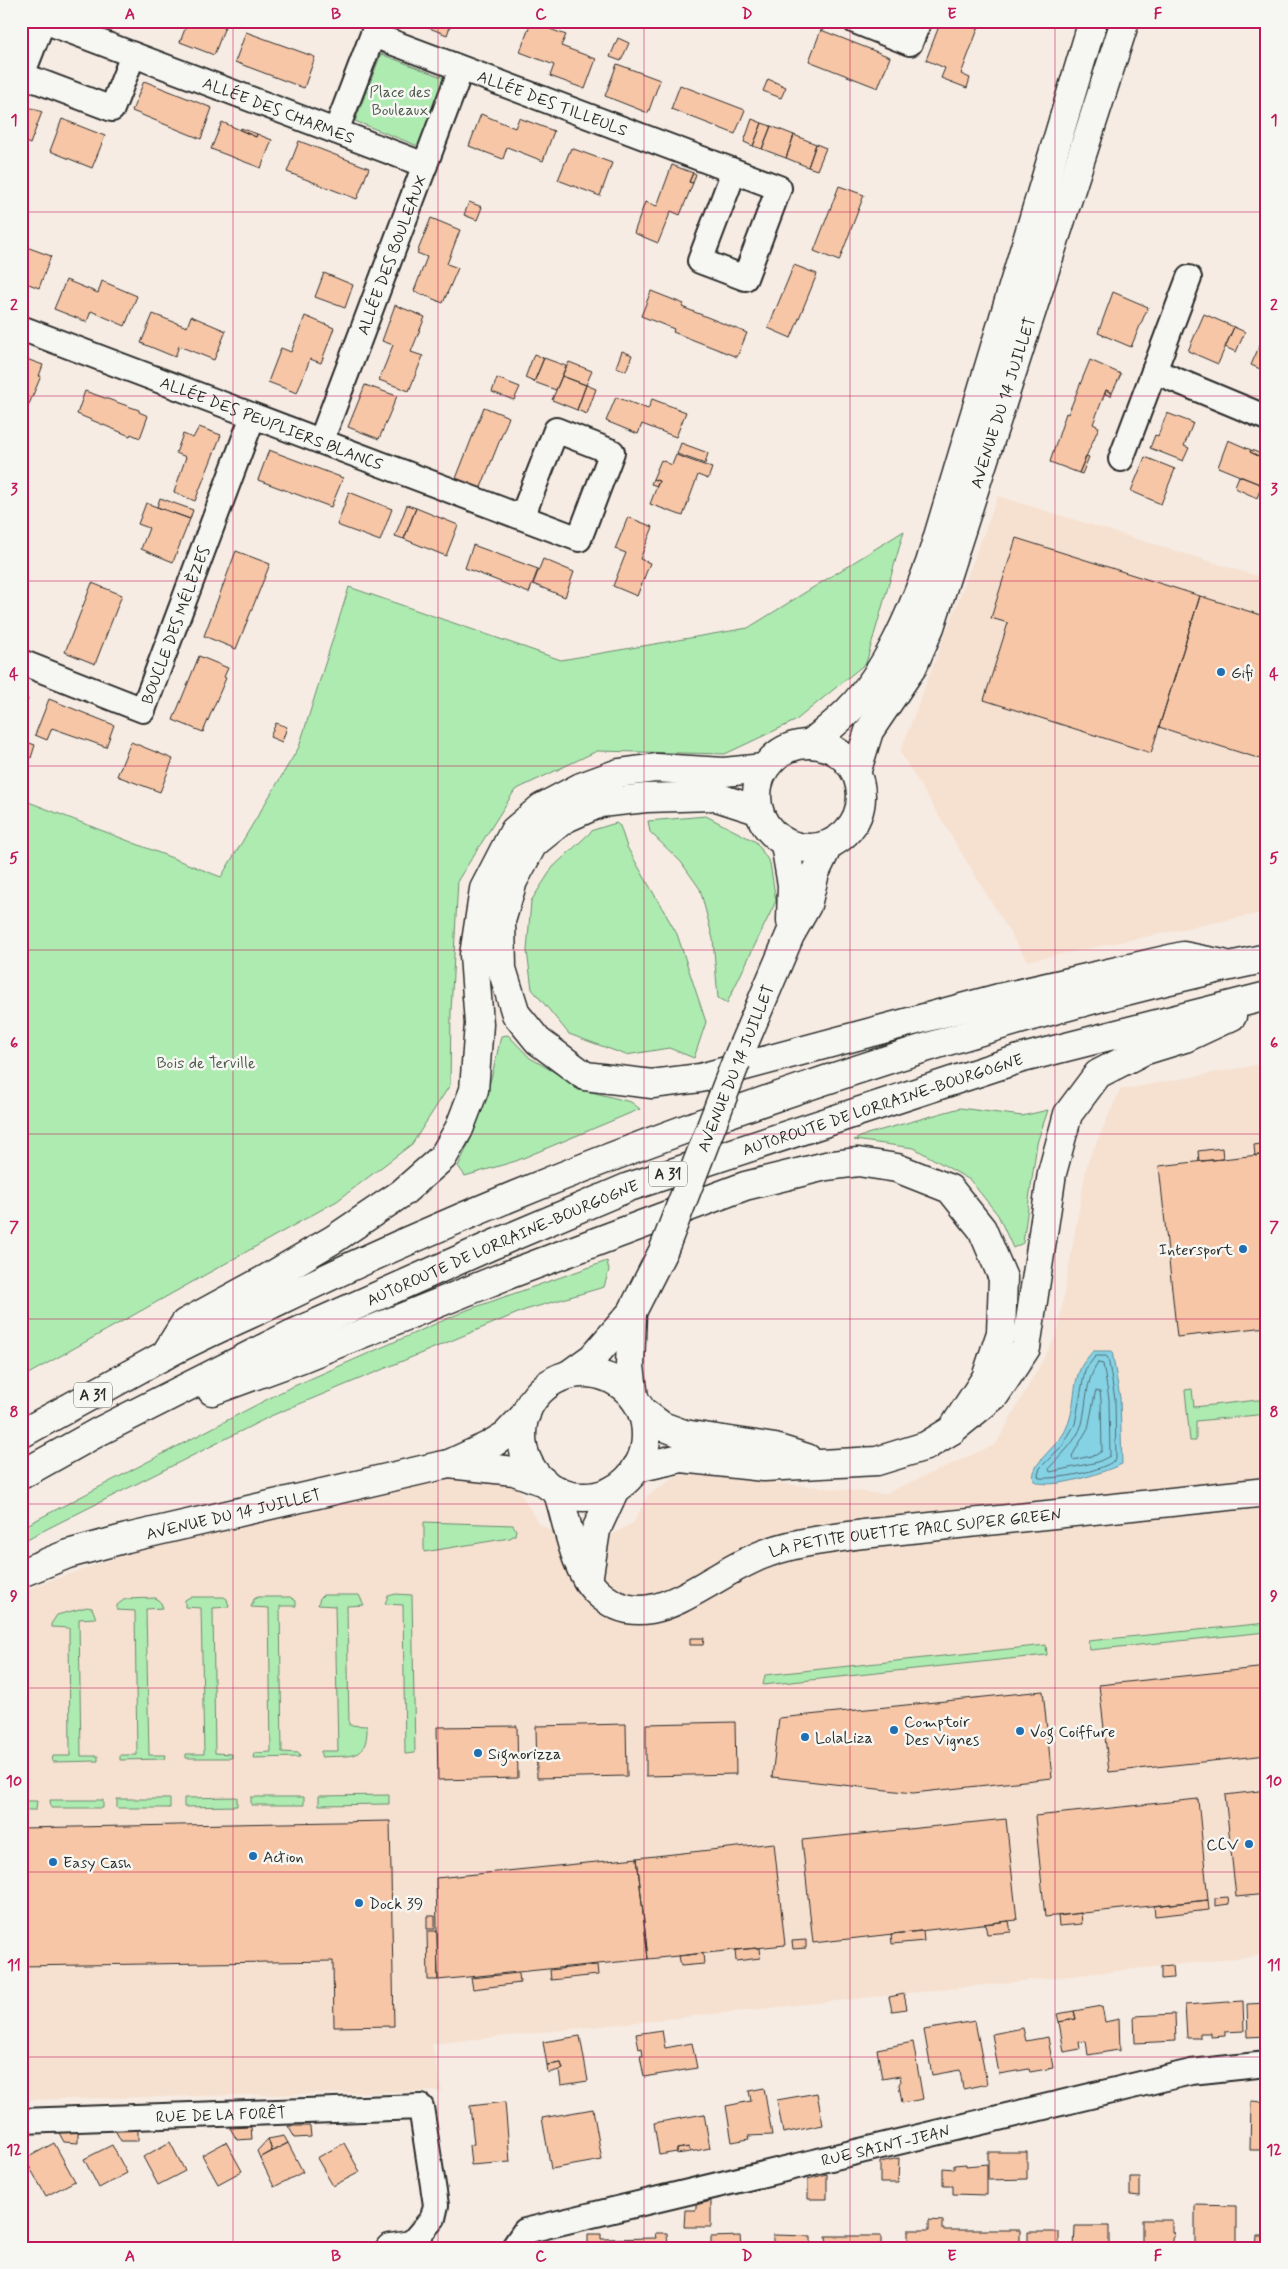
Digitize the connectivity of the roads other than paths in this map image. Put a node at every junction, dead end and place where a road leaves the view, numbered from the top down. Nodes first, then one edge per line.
1 (43, 21) edge
2 (855, 21) edge
3 (919, 21) edge
4 (1093, 21) edge
5 (1125, 21) edge
6 (375, 28) edge
7 (133, 55) junction
8 (462, 69) junction
9 (336, 131) junction
10 (425, 165) junction
11 (734, 171) dead end
12 (1189, 278) dead end
13 (21, 328) edge
14 (1154, 372) junction
15 (253, 416) junction
16 (1267, 418) edge
17 (321, 441) junction
18 (1121, 459) dead end
19 (522, 517) junction
20 (21, 662) edge
21 (810, 744) junction
22 (764, 768) junction
23 (856, 773) junction
24 (758, 810) junction
25 (785, 844) junction
26 (828, 846) junction
27 (790, 935) junction
28 (1267, 958) edge
29 (1231, 965) junction
30 (1267, 997) edge
31 (632, 1312) junction
32 (165, 1355) junction
33 (568, 1375) junction
34 (638, 1404) junction
35 (526, 1414) junction
36 (952, 1430) junction
37 (100, 1431) junction
38 (21, 1434) edge
39 (449, 1464) junction
40 (825, 1464) junction
41 (636, 1468) junction
42 (21, 1475) edge
43 (551, 1486) junction
44 (615, 1489) junction
45 (1267, 1492) edge
46 (21, 1572) edge
47 (588, 1581) junction
48 (1267, 2064) edge
49 (21, 2121) edge
50 (406, 2247) edge
51 (514, 2247) edge

1 - 7 street, ALLÉE DES CHARMES
1 - 7 street, ALLÉE DES CHARMES
2 - 3 street
4 - 21 main road, AVENUE DU 14 JUILLET
5 - 23 main road, AVENUE DU 14 JUILLET
6 - 8 street, ALLÉE DES TILLEULS
6 - 9 street
7 - 9 street, ALLÉE DES CHARMES
8 - 10 street, ALLÉE DES BOULEAUX
8 - 11 street, ALLÉE DES TILLEULS
9 - 10 street, ALLÉE DES CHARMES
10 - 17 street, ALLÉE DES BOULEAUX
12 - 14 street
13 - 15 street, ALLÉE DES PEUPLIERS BLANCS
14 - 16 street
14 - 18 street
15 - 17 street, ALLÉE DES PEUPLIERS BLANCS
15 - 20 street, BOUCLE DES MÉLÈZES
17 - 19 street, ALLÉE DES PEUPLIERS BLANCS
19 - 19 street, ALLÉE DES PEUPLIERS BLANCS
21 - 22 main road
21 - 23 main road
22 - 24 main road
22 - 32 main road
23 - 26 main road
24 - 25 main road
24 - 29 main road
25 - 26 main road
25 - 27 main road, AVENUE DU 14 JUILLET
26 - 27 main road, AVENUE DU 14 JUILLET
27 - 31 main road, AVENUE DU 14 JUILLET, bridge
28 - 29 main road, A 31
29 - 32 main road, A 31
30 - 36 main road
30 - 37 main road, AUTOROUTE DE LORRAINE-BOURGOGNE / A 31
31 - 33 main road, AVENUE DU 14 JUILLET
31 - 34 main road, AVENUE DU 14 JUILLET
32 - 38 main road, A 31
33 - 34 main road
33 - 35 main road
34 - 40 main road
34 - 41 main road
35 - 39 main road, AVENUE DU 14 JUILLET
35 - 43 main road
36 - 37 main road
36 - 40 main road
37 - 42 main road, AUTOROUTE DE LORRAINE-BOURGOGNE / A 31
39 - 43 main road, AVENUE DU 14 JUILLET
39 - 46 main road, AVENUE DU 14 JUILLET
40 - 41 main road
41 - 44 main road
43 - 44 main road
43 - 47 main road, LA PETITE OUETTE PARC SUPER GREEN
44 - 47 main road
45 - 47 main road, LA PETITE OUETTE PARC SUPER GREEN
48 - 51 street, RUE SAINT-JEAN
49 - 50 street, RUE DE LA FORÊT

